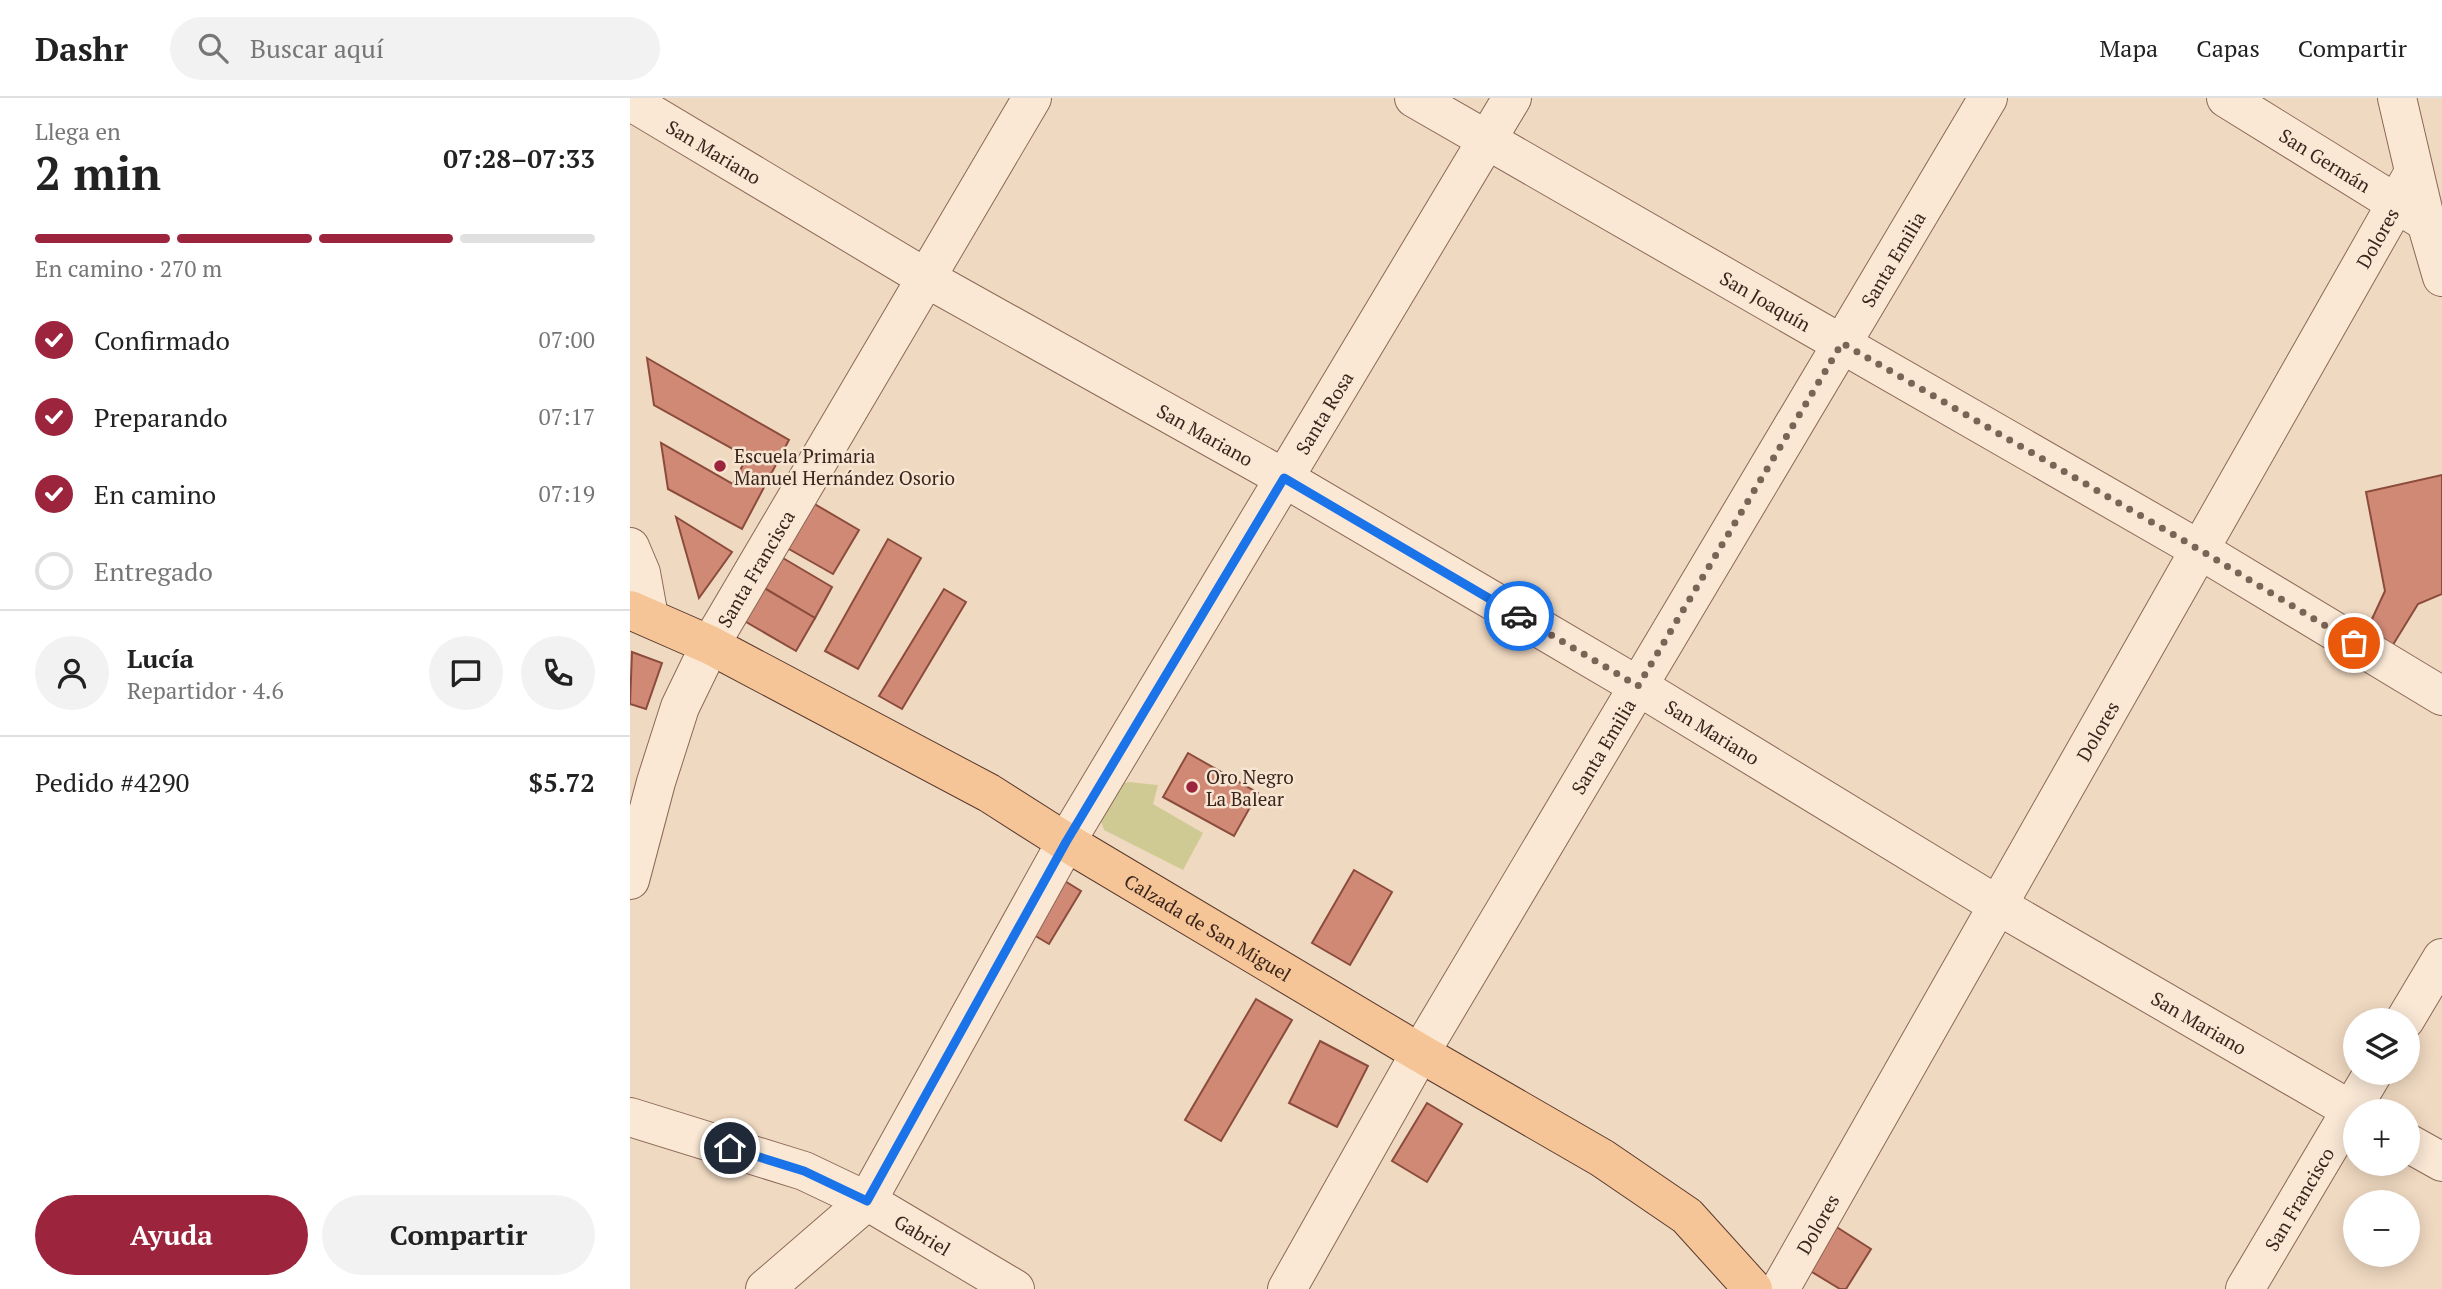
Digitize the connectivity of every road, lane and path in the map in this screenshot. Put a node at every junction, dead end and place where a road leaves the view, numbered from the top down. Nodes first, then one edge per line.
1 (1032, 98) edge
2 (1415, 98) edge
3 (1512, 98) edge
4 (1988, 98) edge
5 (2226, 98) edge
6 (2397, 98) edge
7 (630, 102) edge
8 (1486, 140) junction
9 (2412, 199) junction
10 (2442, 277) edge
11 (926, 278) junction
12 (1842, 343) junction
13 (1284, 478) junction
14 (630, 520) edge
15 (2200, 550) junction
16 (636, 560) edge
17 (639, 614) edge
18 (710, 645) junction
19 (1638, 686) junction
20 (2442, 696) edge
21 (1066, 842) junction
22 (630, 880) edge
23 (1999, 906) junction
24 (2442, 958) edge
25 (2412, 1008) edge
26 (1420, 1053) junction
27 (2343, 1106) edge
28 (630, 1117) edge
29 (2343, 1128) edge
30 (2420, 1150) edge
31 (2442, 1162) edge
32 (867, 1201) junction
33 (765, 1289) edge
34 (1015, 1289) edge
35 (1287, 1289) edge
36 (1753, 1289) edge
37 (1780, 1289) edge
38 (2245, 1289) edge

1 - 11 street, Santa Francisca
2 - 8 street, San Joaquín
3 - 8 street, Santa Rosa
4 - 12 street, Santa Emilia
5 - 9 street, San Germán
6 - 9 street
7 - 11 street, San Mariano
8 - 12 street, San Joaquín
8 - 13 street, Santa Rosa
9 - 10 street
9 - 15 street, Dolores
11 - 13 street, San Mariano
11 - 18 street, Santa Francisca
12 - 15 street, San Joaquín
12 - 19 street, Santa Emilia
13 - 19 street, San Mariano
13 - 21 street, Santa Rosa
14 - 16 street
15 - 20 street, San Joaquín
15 - 23 street, Dolores
16 - 17 street
17 - 18 main road, Calzada de San Miguel
18 - 21 main road, Calzada de San Miguel
18 - 22 street, Santa Francisca
19 - 23 street, San Mariano
19 - 26 street, Santa Emilia
21 - 26 main road, Calzada de San Miguel
21 - 32 street, Santa Rosa
23 - 27 street, San Mariano
23 - 37 street, Dolores
24 - 25 street
26 - 35 street, Santa Emilia
26 - 36 main road, Calzada de San Miguel
28 - 32 street, Gabriel
29 - 38 street, San Francisco
30 - 31 street
32 - 33 street
32 - 34 street, Gabriel

